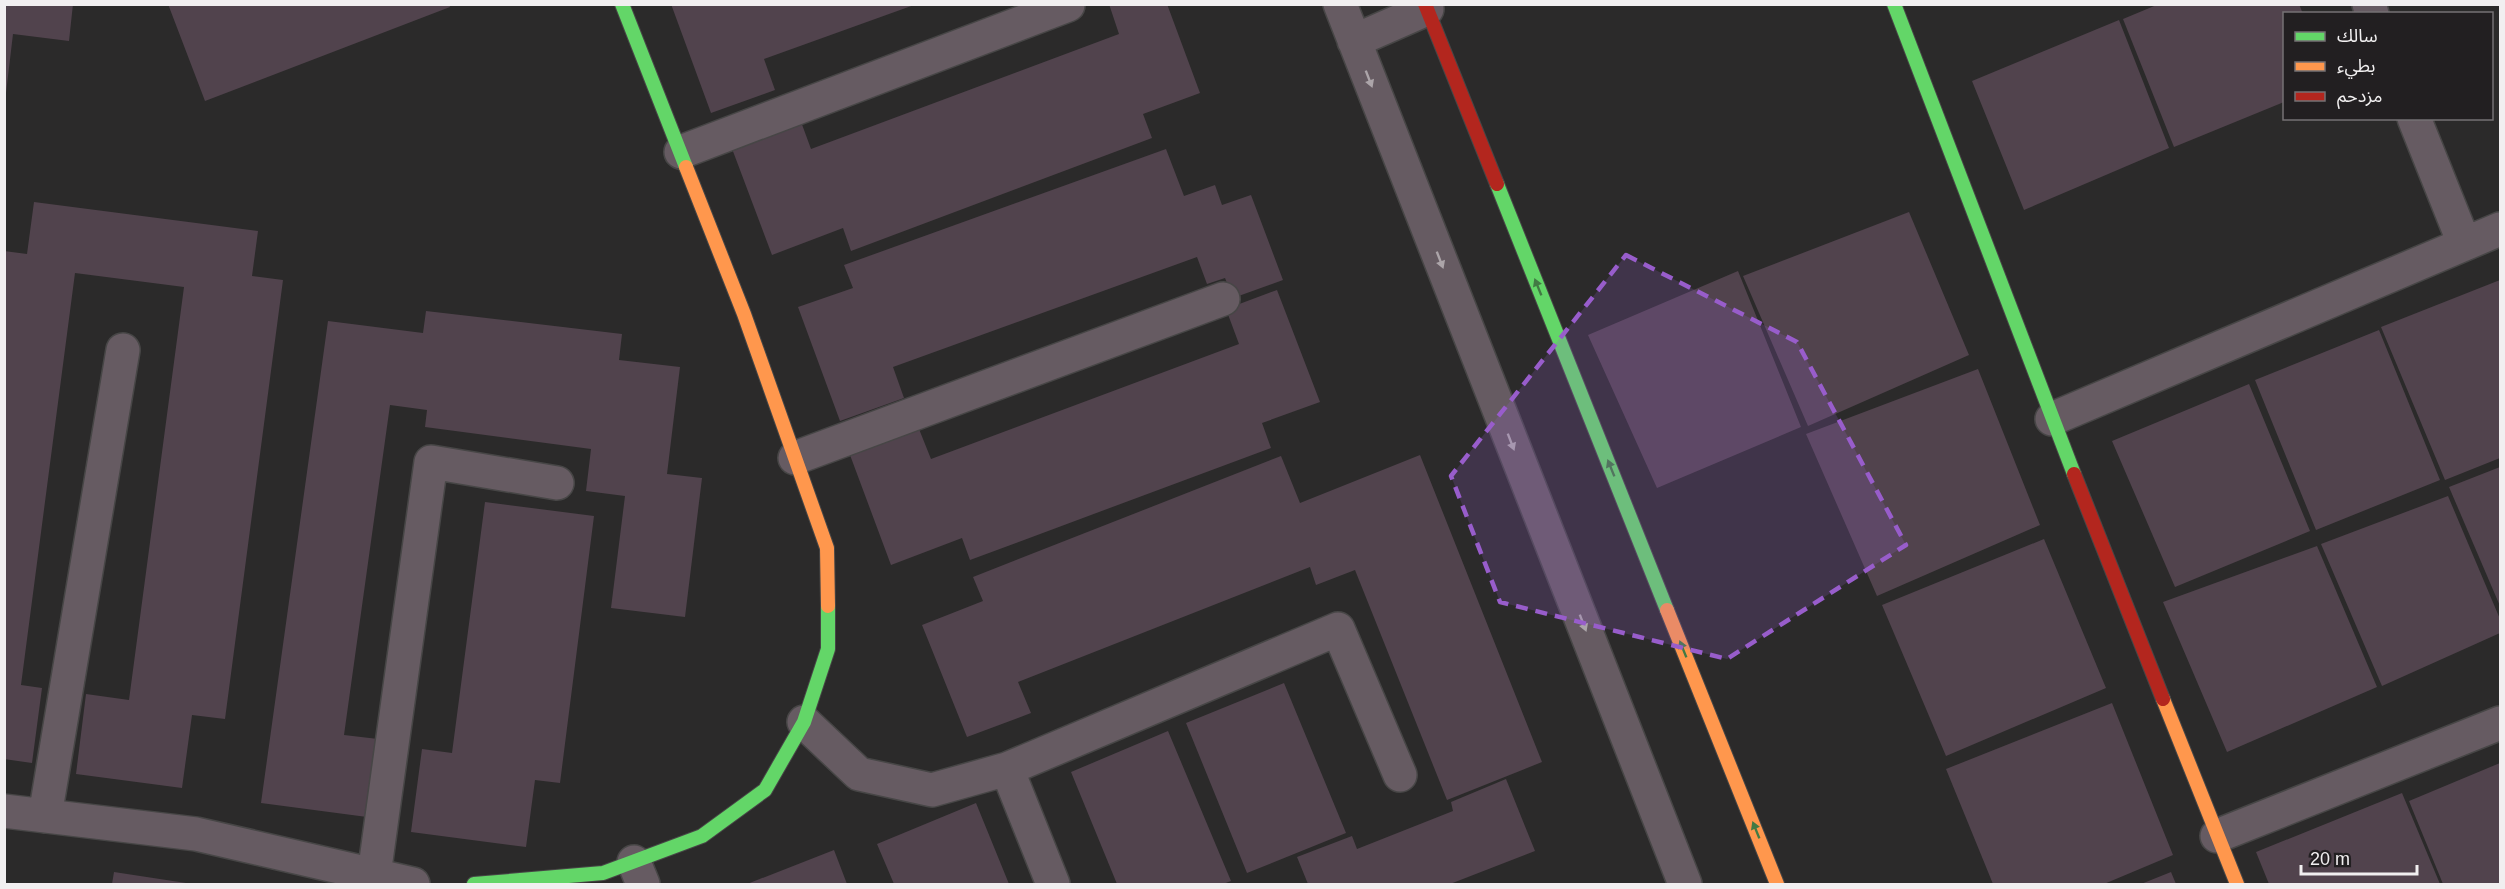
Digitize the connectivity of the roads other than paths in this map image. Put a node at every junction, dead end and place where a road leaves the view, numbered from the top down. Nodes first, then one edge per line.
1 (622, 4) edge
2 (1340, 4) edge
3 (1894, 4) edge
4 (1068, 5) edge
5 (1426, 7) edge
6 (1354, 40) junction
7 (2415, 120) edge
8 (681, 152) junction
9 (2500, 229) edge
10 (2463, 243) junction
11 (1223, 299) dead end
12 (123, 350) dead end
13 (2052, 419) junction
14 (795, 458) junction
15 (557, 483) dead end
16 (804, 722) junction
17 (2500, 723) edge
18 (1007, 769) junction
19 (1400, 775) dead end
20 (4, 811) edge
21 (45, 816) junction
22 (2217, 836) junction
23 (311, 873) edge
24 (638, 873) edge
25 (374, 875) junction
26 (413, 885) edge
27 (474, 885) edge
28 (1053, 885) edge
29 (1685, 885) edge
30 (1778, 885) edge
31 (2237, 885) edge

1 - 8 street
2 - 6 street
3 - 13 street
4 - 8 street
5 - 6 street
30 -> 5 street
6 -> 29 street
7 - 10 street
8 - 14 street
9 - 10 street
10 - 13 street
11 - 14 street
12 - 21 street
13 - 22 street
14 - 16 street
15 - 25 street
16 - 18 street
16 - 24 street
17 - 22 street
18 - 19 street
18 - 28 street
20 - 21 street
21 - 23 street
22 - 31 street
23 - 25 street
24 - 27 street
25 - 26 street

